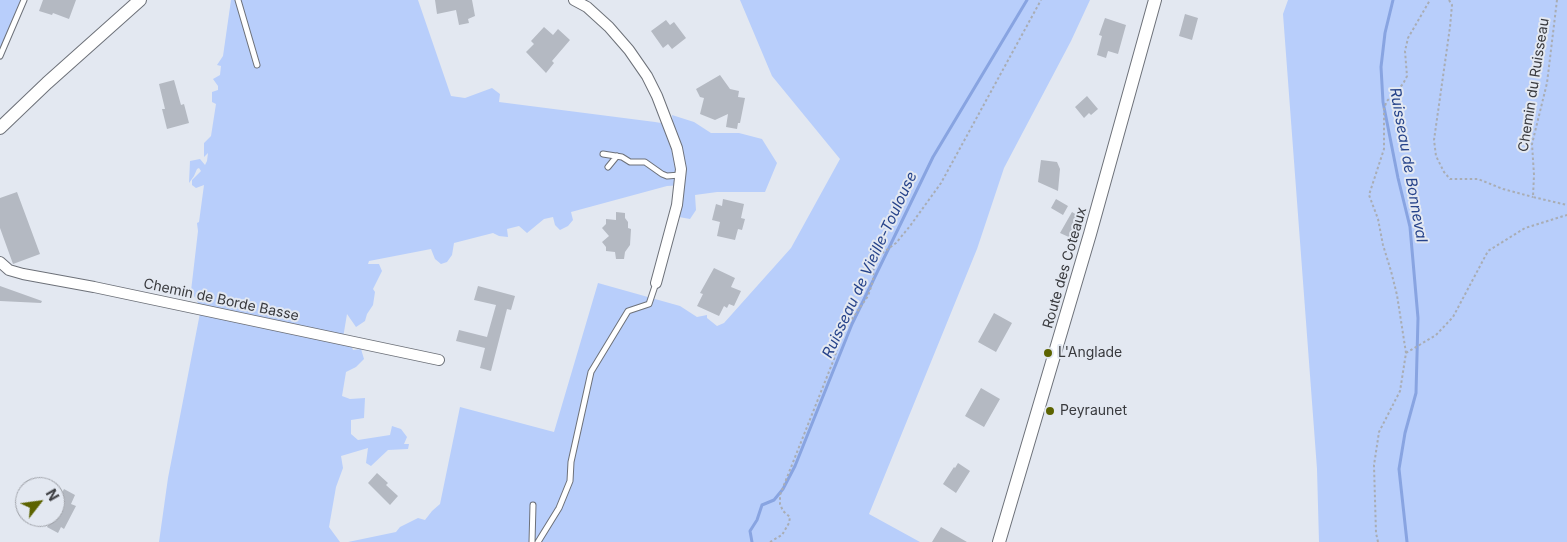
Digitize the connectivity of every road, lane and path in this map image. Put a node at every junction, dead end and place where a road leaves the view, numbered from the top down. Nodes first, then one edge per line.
1 (24, 0) edge
2 (140, 0) edge
3 (238, 0) edge
4 (574, 0) edge
5 (1041, 0) edge
6 (1155, 0) edge
7 (1430, 0) edge
8 (1449, 0) edge
9 (1557, 0) edge
10 (0, 56) edge
11 (257, 65) dead end
12 (0, 128) edge
13 (603, 154) dead end
14 (617, 156) junction
15 (608, 168) dead end
16 (680, 175) junction
17 (1533, 197) junction
18 (1567, 205) edge
19 (1567, 215) edge
20 (0, 262) edge
21 (656, 283) joint
22 (1406, 353) junction
23 (439, 360) dead end
24 (533, 505) dead end
25 (532, 542) edge
26 (538, 542) edge
27 (770, 542) edge
28 (999, 542) edge
29 (1378, 542) edge

1 - 10 lane
2 - 12 street
3 - 11 lane
4 - 16 street
5 - 27 path
6 - 28 street, Route des Coteaux
7 - 22 path
8 - 17 path
9 - 17 path, Chemin du Ruisseau
13 - 14 lane
14 - 15 lane
14 - 16 lane
16 - 21 street
17 - 18 path
19 - 22 path
20 - 23 street, Chemin de Borde Basse
21 - 26 lane
22 - 29 path
24 - 25 lane

